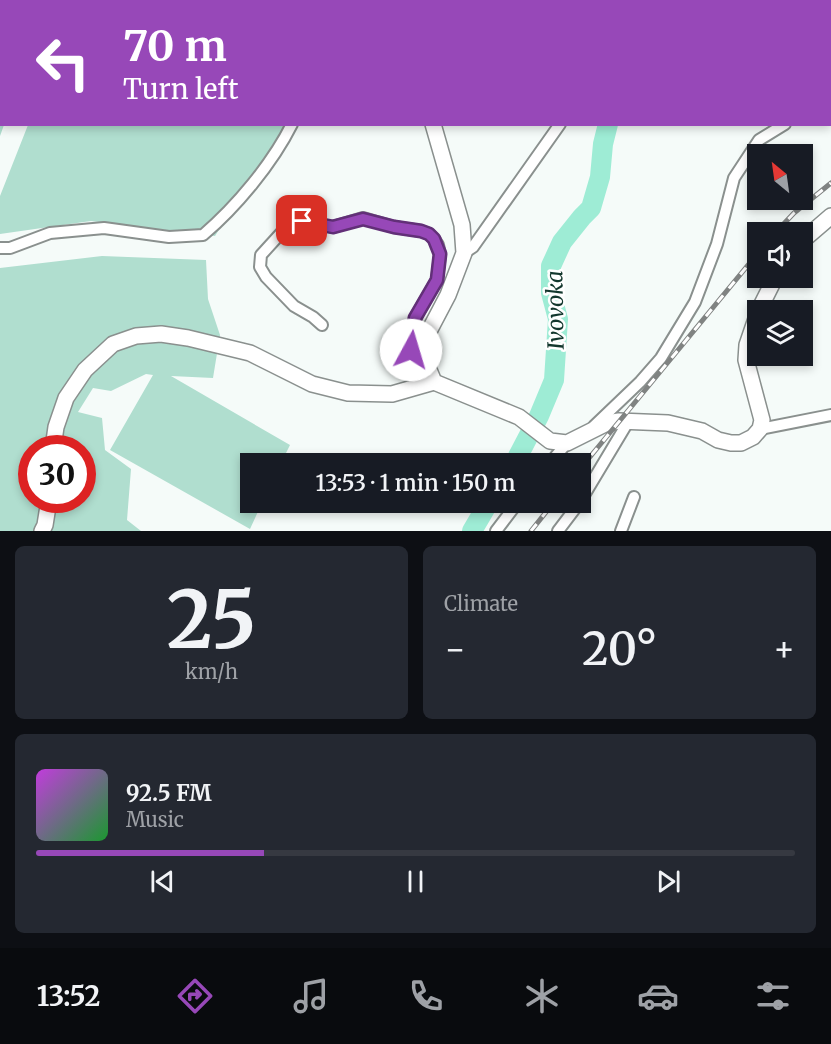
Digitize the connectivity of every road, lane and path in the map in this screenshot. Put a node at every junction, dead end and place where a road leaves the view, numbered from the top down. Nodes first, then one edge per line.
1 (291, 126) edge
2 (434, 126) edge
3 (559, 126) edge
4 (782, 126) edge
5 (831, 216) edge
6 (813, 232) edge
7 (0, 248) edge
8 (464, 253) junction
9 (322, 324) dead end
10 (747, 345) edge
11 (747, 363) edge
12 (748, 366) edge
13 (434, 382) junction
14 (412, 389) junction
15 (831, 415) edge
16 (628, 422) junction
17 (760, 429) junction
18 (587, 432) junction
19 (55, 435) edge
20 (567, 443) junction
21 (558, 453) edge
22 (591, 484) edge
23 (634, 497) dead end
24 (47, 513) edge
25 (510, 513) edge
26 (572, 513) edge
27 (42, 531) edge
28 (496, 531) edge
29 (558, 531) edge
30 (621, 531) edge

1 - 7 street
2 - 8 street
3 - 8 street
4 - 18 street
5 - 6 street
8 - 13 street
9 - 14 street
10 - 11 street
12 - 17 street
13 - 14 street
13 - 20 street
14 - 19 street
15 - 17 street
16 - 17 street
16 - 18 street
16 - 22 street
18 - 20 street
20 - 21 street
23 - 30 street
24 - 27 street
25 - 28 street
26 - 29 street

